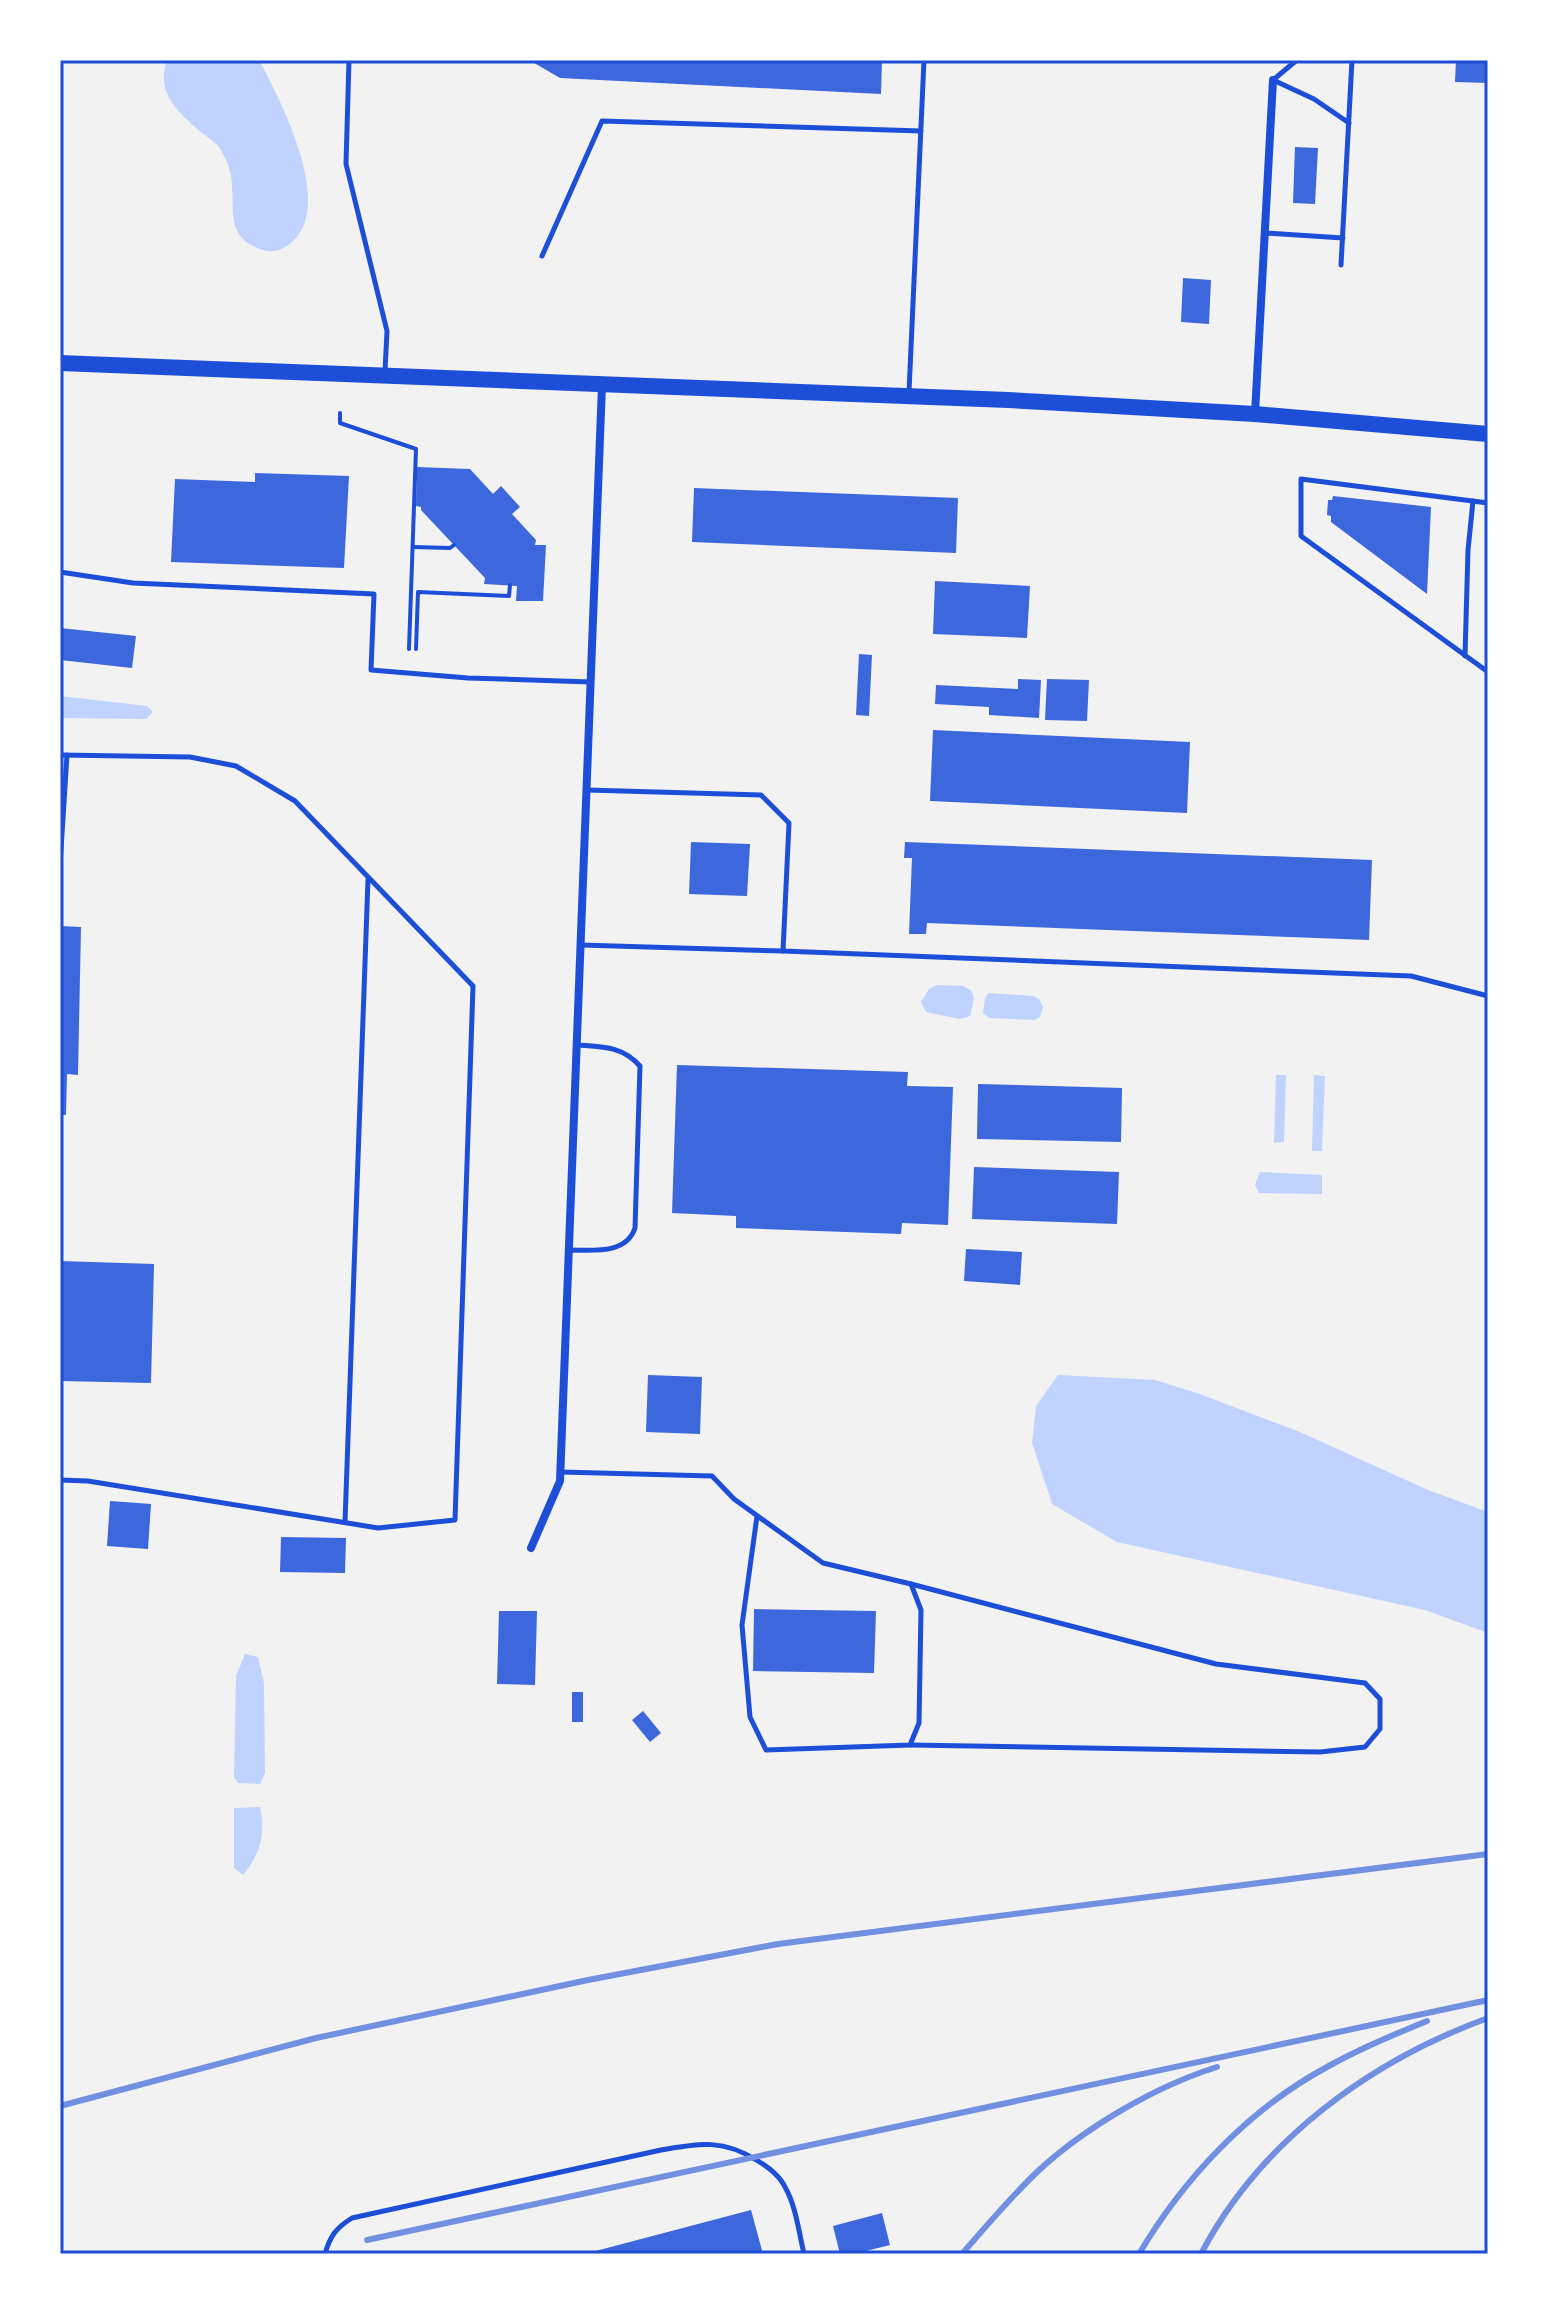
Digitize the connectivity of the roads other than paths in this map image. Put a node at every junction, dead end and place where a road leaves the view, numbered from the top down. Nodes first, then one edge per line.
1 (349, 60) edge
2 (924, 60) edge
3 (1297, 60) edge
4 (1352, 60) edge
5 (1273, 80) junction
6 (1349, 123) junction
7 (921, 131) junction
8 (1265, 233) junction
9 (1343, 238) junction
10 (542, 256) dead end
11 (1341, 265) dead end
12 (60, 363) edge
13 (384, 376) junction
14 (602, 385) junction
15 (908, 397) junction
16 (1255, 414) junction
17 (1488, 434) edge
18 (1473, 501) junction
19 (1488, 503) edge
20 (60, 572) edge
21 (1465, 657) junction
22 (1488, 672) edge
23 (591, 682) junction
24 (64, 755) edge
25 (587, 790) junction
26 (60, 865) edge
27 (368, 878) junction
28 (581, 945) junction
29 (783, 951) junction
30 (1488, 996) edge
31 (577, 1045) junction
32 (569, 1250) junction
33 (561, 1472) junction
34 (60, 1480) edge
35 (757, 1516) junction
36 (345, 1522) junction
37 (531, 1548) dead end
38 (911, 1584) junction
39 (910, 1745) junction
40 (325, 2254) edge
41 (804, 2254) edge

1 - 13 lane
2 - 7 lane
3 - 5 lane
4 - 6 lane
5 - 6 lane
5 - 8 street
6 - 9 lane
7 - 10 lane
7 - 15 lane
8 - 9 lane
8 - 16 street
9 - 11 lane
12 - 13 main road
13 - 14 main road
14 - 15 main road
14 - 23 street
15 - 16 main road
16 - 17 main road
18 - 19 lane
18 - 21 lane
18 - 21 lane
20 - 23 lane
21 - 22 lane
23 - 25 street
24 - 26 lane
24 - 27 lane
25 - 28 street
25 - 29 lane
27 - 36 lane
27 - 36 lane
28 - 29 lane
28 - 31 street
29 - 30 lane
31 - 32 street
31 - 32 lane
32 - 33 street
33 - 35 lane
33 - 37 street
34 - 36 lane
35 - 38 lane
35 - 39 lane
38 - 39 lane
38 - 39 lane
40 - 41 lane

